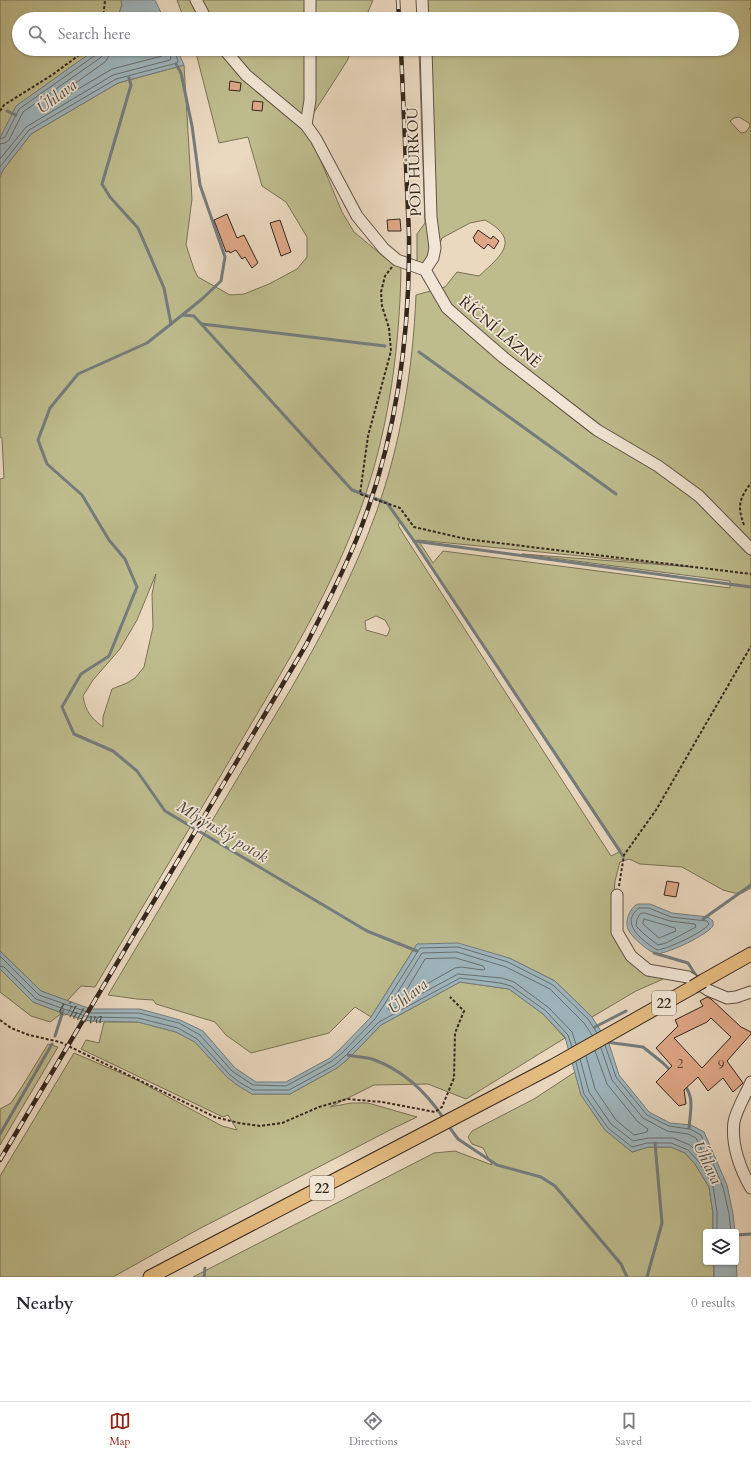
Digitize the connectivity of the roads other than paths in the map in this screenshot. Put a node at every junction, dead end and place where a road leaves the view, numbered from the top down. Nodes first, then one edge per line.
1 (196, 0) edge
2 (310, 0) edge
3 (422, 0) edge
4 (202, 12) edge
5 (310, 12) edge
6 (423, 12) edge
7 (230, 56) edge
8 (310, 56) edge
9 (426, 56) edge
10 (306, 125) junction
11 (425, 270) junction
12 (751, 549) edge
13 (618, 895) road end
14 (751, 953) edge
15 (745, 959) edge
16 (751, 992) edge
17 (751, 1082) edge
18 (751, 1188) edge
19 (150, 1277) edge

1 - 4 street
2 - 5 street
3 - 6 street
7 - 10 street
8 - 10 street
9 - 11 street, POD HŮRKOU
10 - 11 street
11 - 12 street, ŘÍČNÍ LÁZNĚ
13 - 16 street
14 - 15 main road, 22
15 - 19 main road, 22
17 - 18 street

